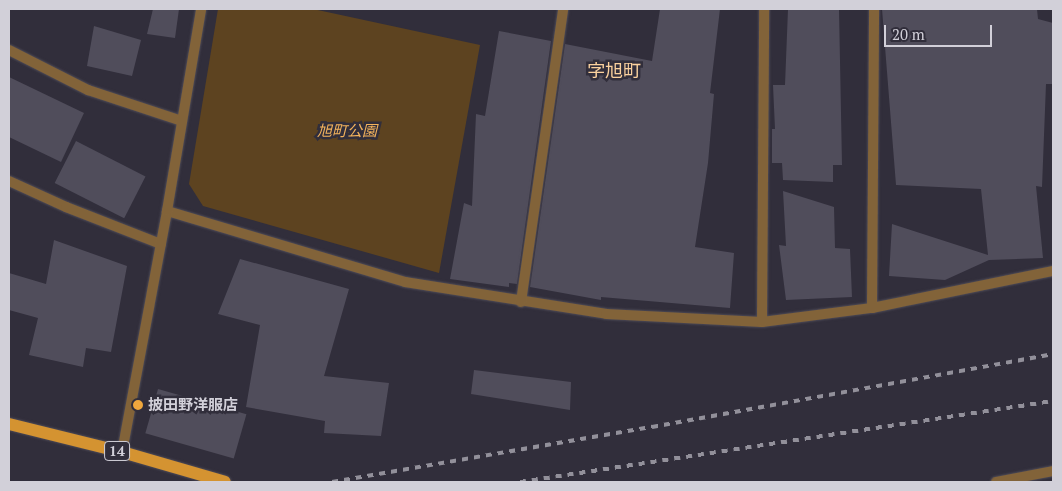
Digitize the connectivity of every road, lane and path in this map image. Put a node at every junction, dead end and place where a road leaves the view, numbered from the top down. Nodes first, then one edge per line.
1 (201, 9) edge
2 (564, 9) edge
3 (764, 9) edge
4 (874, 9) edge
5 (9, 50) edge
6 (182, 122) junction
7 (9, 181) edge
8 (167, 211) junction
9 (160, 244) junction
10 (1053, 271) edge
11 (521, 302) junction
12 (872, 308) junction
13 (762, 322) junction
14 (9, 424) edge
15 (122, 452) junction
16 (1053, 471) edge
17 (225, 482) edge
18 (996, 482) edge

1 - 6 street
2 - 11 street
3 - 13 street
4 - 12 street
5 - 6 street
6 - 8 street
7 - 9 street
8 - 9 street
8 - 11 street
9 - 15 street
10 - 12 street
11 - 13 street
12 - 13 street
14 - 15 main road, 14
15 - 17 main road, 14
16 - 18 street

